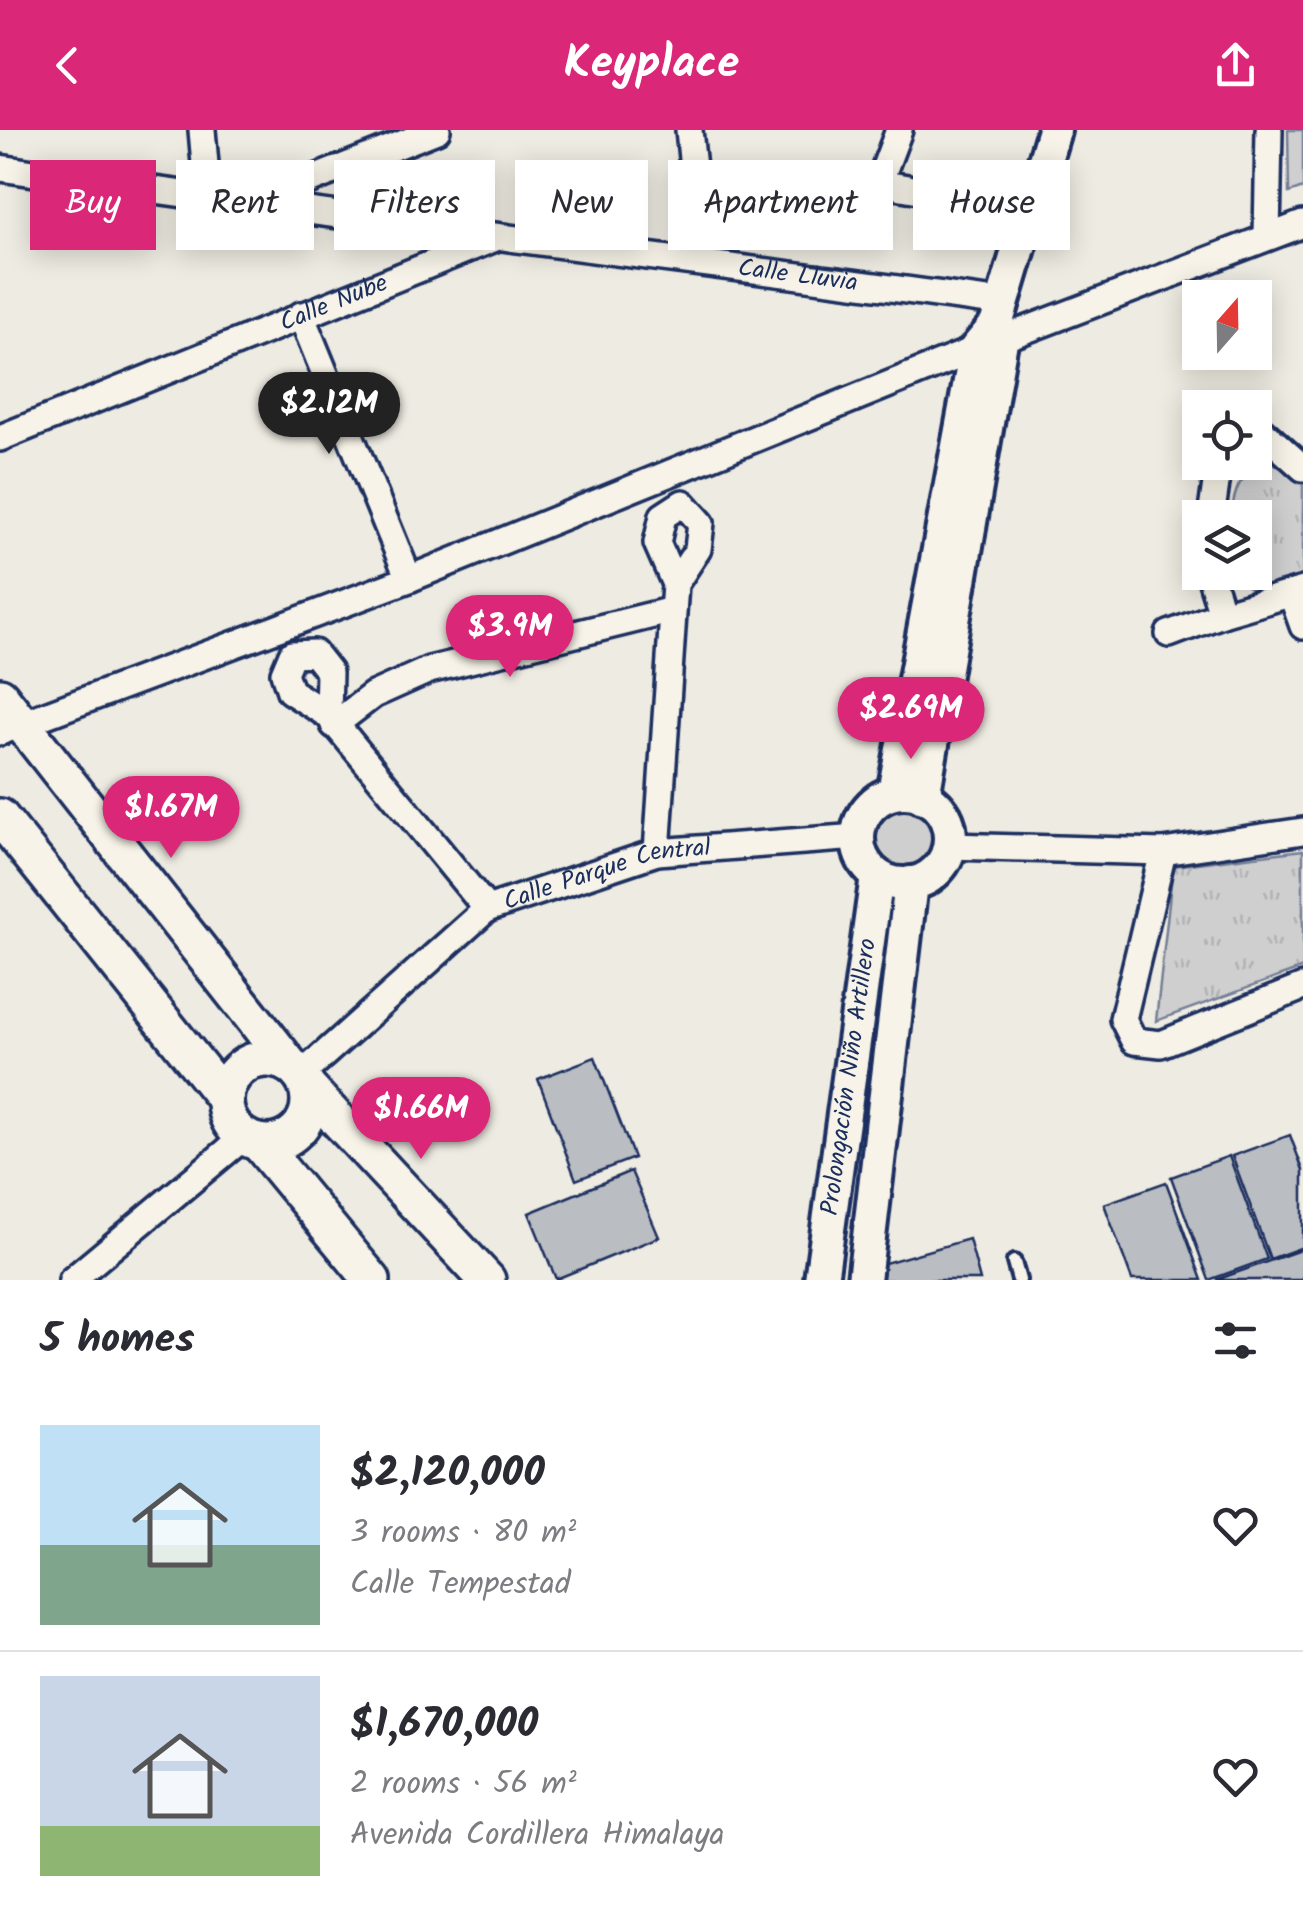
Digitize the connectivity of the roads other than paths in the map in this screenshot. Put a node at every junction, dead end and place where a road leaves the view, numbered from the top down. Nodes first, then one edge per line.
1 (202, 130) edge
2 (438, 130) edge
3 (690, 130) edge
4 (899, 130) edge
5 (1054, 130) edge
6 (1268, 130) edge
7 (205, 160) edge
8 (1046, 160) edge
9 (0, 168) edge
10 (314, 179) edge
11 (913, 189) edge
12 (176, 193) edge
13 (314, 213) edge
14 (1303, 224) edge
15 (503, 235) junction
16 (1267, 237) junction
17 (1019, 250) edge
18 (703, 262) junction
19 (301, 315) junction
20 (994, 330) junction
21 (0, 438) edge
22 (1272, 440) edge
23 (1303, 468) edge
24 (408, 579) junction
25 (675, 584) dead end
26 (1214, 590) edge
27 (1297, 593) edge
28 (673, 610) junction
29 (1222, 614) junction
30 (1303, 626) edge
31 (1169, 634) dead end
32 (7, 717) edge
33 (908, 795) junction
34 (0, 817) edge
35 (1303, 832) edge
36 (858, 837) junction
37 (949, 846) junction
38 (657, 852) junction
39 (1163, 852) junction
40 (878, 876) junction
41 (911, 883) junction
42 (487, 909) junction
43 (1303, 987) edge
44 (300, 1076) junction
45 (225, 1098) junction
46 (251, 1139) junction
47 (1014, 1262) dead end
48 (72, 1280) edge
49 (372, 1280) edge
50 (487, 1280) edge
51 (820, 1280) edge
52 (864, 1280) edge
53 (1020, 1280) edge

1 - 7 street
2 - 10 street
3 - 18 street
4 - 11 street
5 - 8 street
6 - 16 street
9 - 12 street, Calle Lluvia
13 - 15 street, Calle Lluvia
14 - 16 street
15 - 18 street, Calle Lluvia
15 - 19 street, Calle Nube
16 - 20 street
17 - 20 street
18 - 20 street, Calle Lluvia
19 - 21 street, Calle Nube
19 - 24 street
20 - 24 street
20 - 33 street
22 - 23 street
24 - 32 street
25 - 28 street
26 - 29 street
27 - 29 street
27 - 30 street
28 - 38 street
28 - 42 street
29 - 31 street
32 - 44 main road
33 - 36 street
33 - 37 street
34 - 45 main road
35 - 39 street
36 - 38 street, Calle Parque Central
36 - 40 street
37 - 39 street
37 - 41 street
38 - 42 street, Calle Parque Central
39 - 43 street
40 - 41 street
40 - 51 street, Prolongación Niño Artillero
41 - 52 street, Prolongación Niño Artillero
42 - 44 street, Calle Parque Central
44 - 45 main road
44 - 46 main road
44 - 50 main road
45 - 46 main road
46 - 48 street
46 - 49 main road
47 - 53 lane

